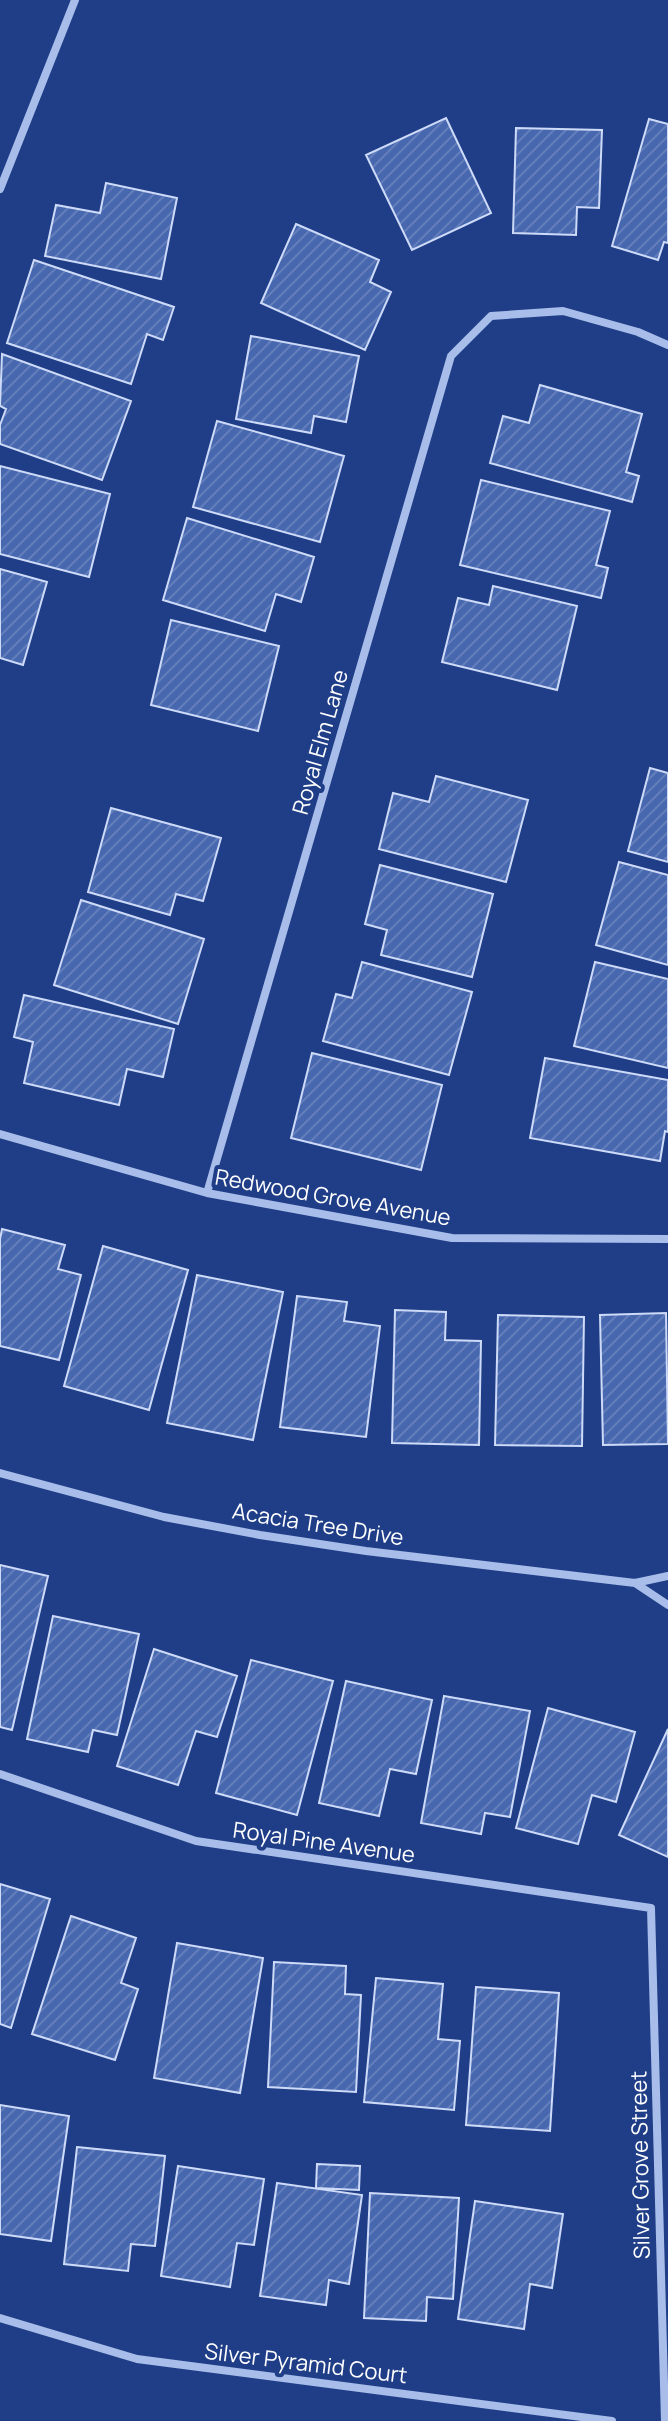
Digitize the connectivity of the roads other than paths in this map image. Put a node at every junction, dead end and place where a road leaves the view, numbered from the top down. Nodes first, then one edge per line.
1 (75, 0) edge
2 (0, 189) edge
3 (668, 345) edge
4 (0, 1134) edge
5 (207, 1193) junction
6 (668, 1239) edge
7 (0, 1473) edge
8 (668, 1576) edge
9 (635, 1583) junction
10 (668, 1605) edge
11 (0, 1774) edge
12 (651, 1908) joint
13 (0, 2318) edge
14 (612, 2421) edge
15 (665, 2421) edge

1 - 2 street
3 - 5 street, Royal Elm Lane
4 - 5 street, Redwood Grove Avenue
5 - 6 street, Redwood Grove Avenue
7 - 9 street, Acacia Tree Drive
8 - 9 street, Acacia Tree Drive
9 - 10 street, Acacia Tree Drive
11 - 12 street, Royal Pine Avenue
12 - 15 street, Silver Grove Street
13 - 14 street, Silver Pyramid Court

